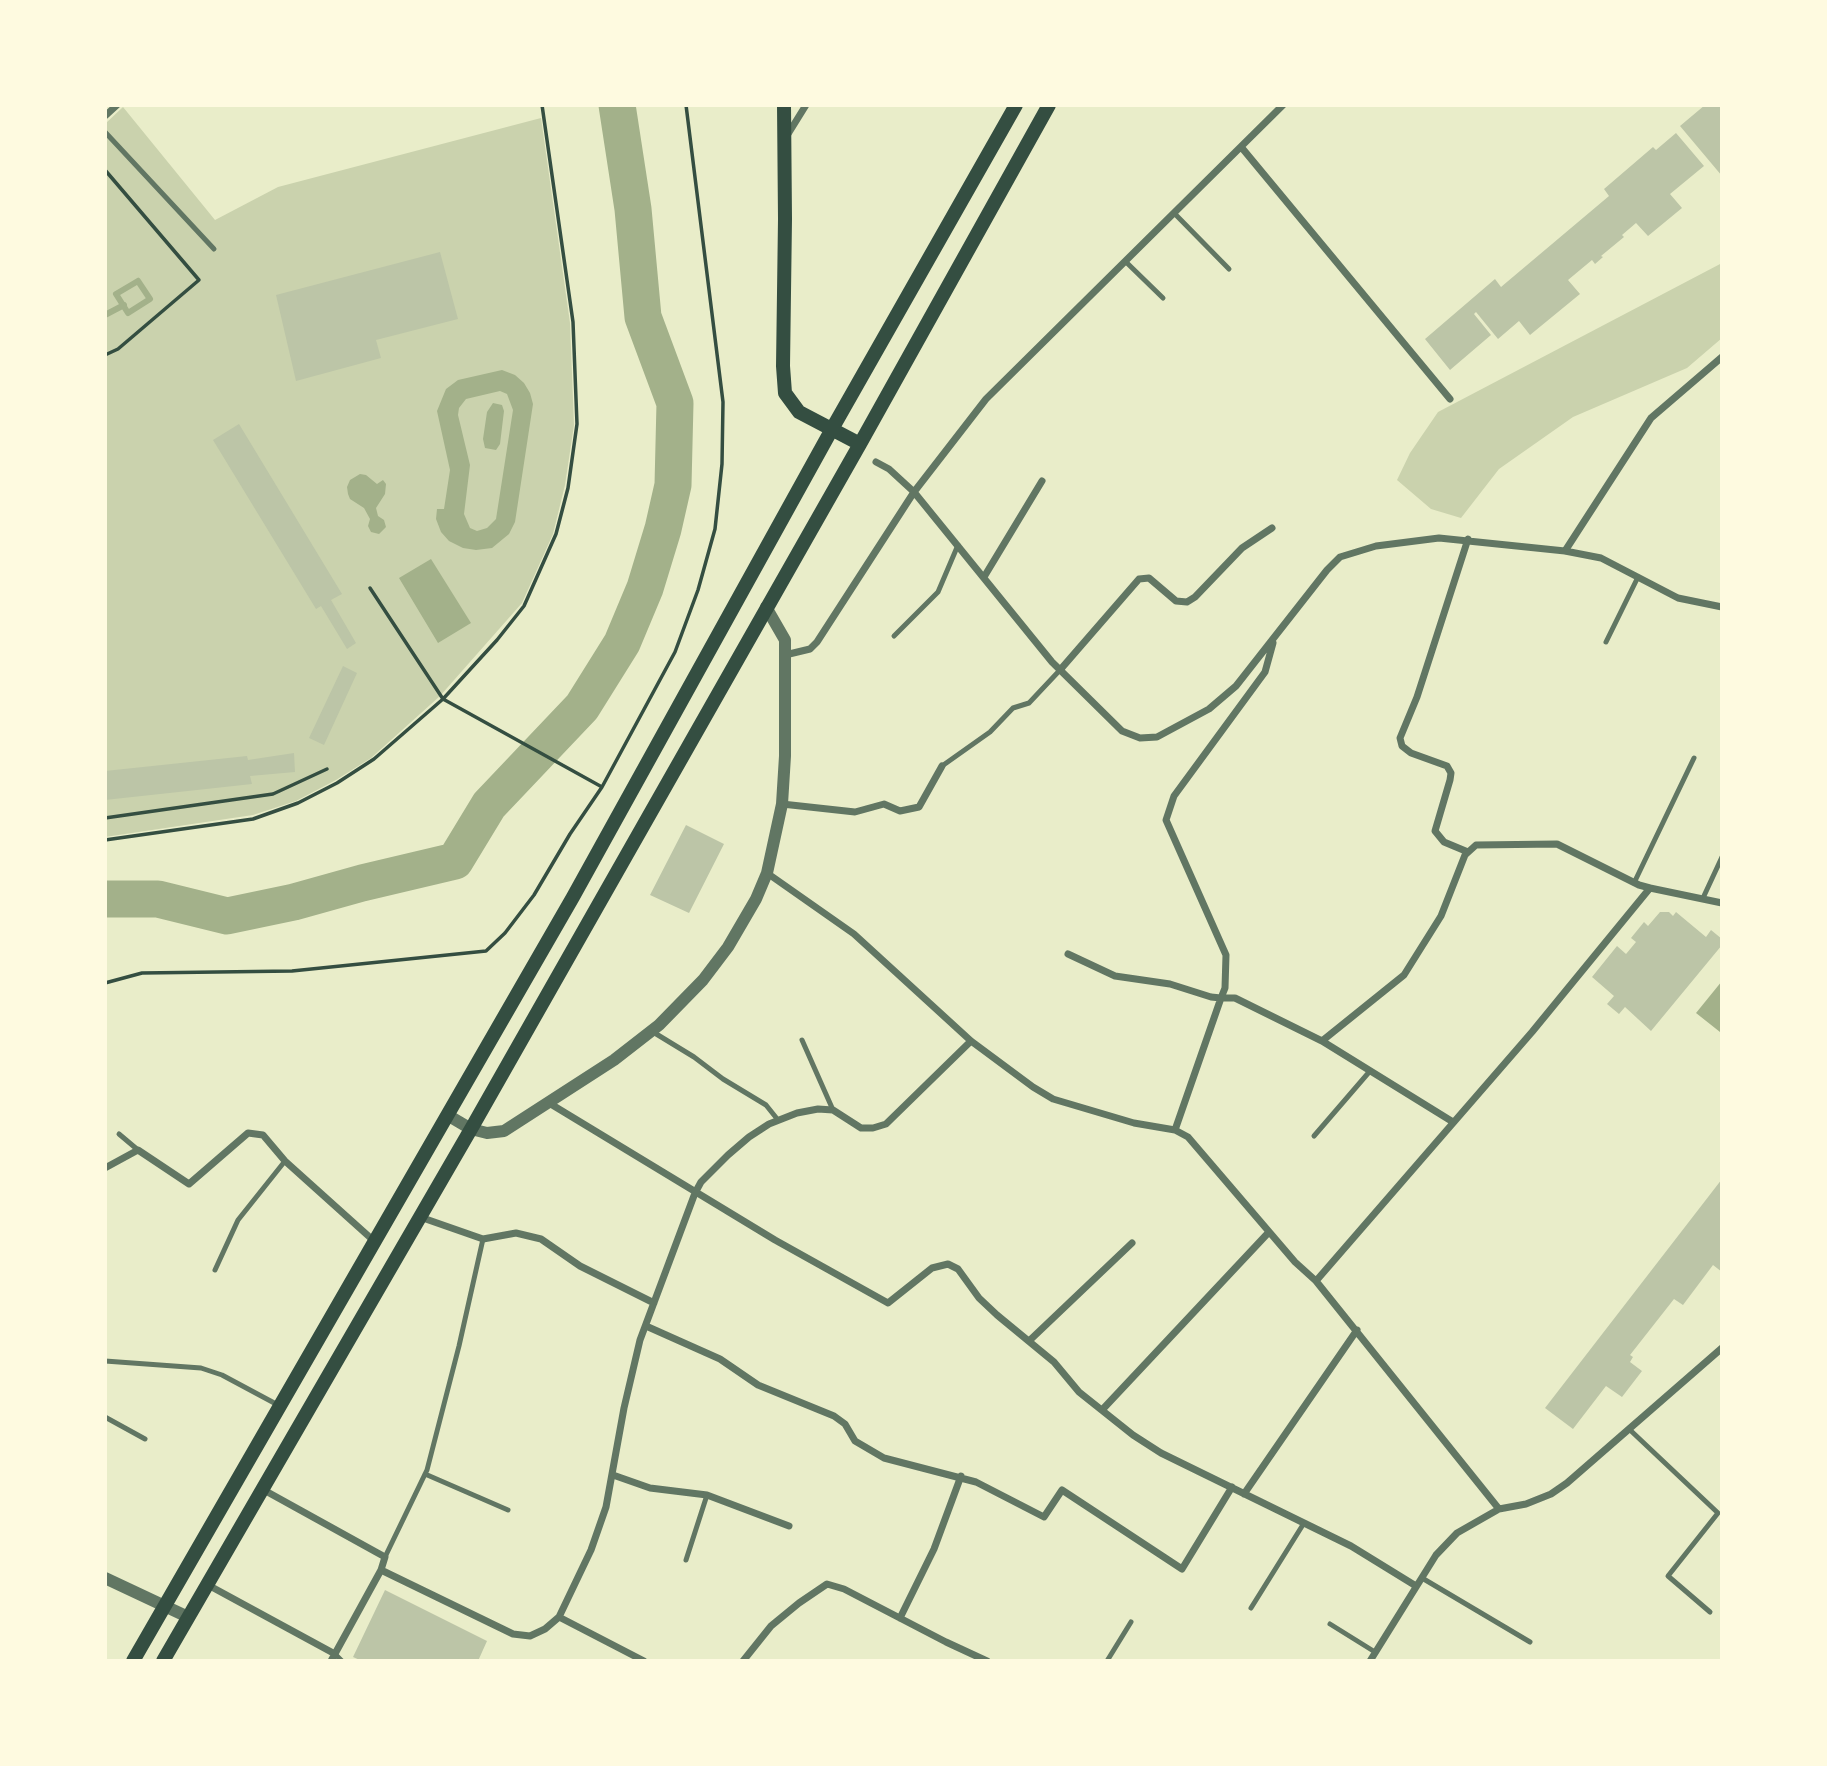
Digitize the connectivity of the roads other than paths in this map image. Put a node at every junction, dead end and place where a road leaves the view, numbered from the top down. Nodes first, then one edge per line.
1 (117, 105) edge
2 (784, 105) edge
3 (806, 105) edge
4 (1016, 105) edge
5 (1049, 105) edge
6 (1283, 105) edge
7 (105, 116) edge
8 (105, 132) edge
9 (785, 138) junction
10 (1242, 148) junction
11 (1175, 214) junction
12 (214, 249) dead end
13 (1126, 262) junction
14 (1229, 268) dead end
15 (1163, 298) dead end
16 (1722, 357) edge
17 (1450, 399) dead end
18 (832, 429) junction
19 (860, 444) junction
20 (876, 461) dead end
21 (1042, 481) dead end
22 (914, 492) junction
23 (1272, 528) dead end
24 (1468, 539) junction
25 (958, 545) junction
26 (1564, 551) junction
27 (984, 577) junction
28 (1638, 577) junction
29 (766, 607) junction
30 (1722, 607) edge
31 (894, 636) dead end
32 (1274, 639) junction
33 (1606, 642) dead end
34 (785, 655) junction
35 (1060, 670) junction
36 (1694, 758) dead end
37 (942, 766) joint
38 (782, 804) junction
39 (1468, 852) junction
40 (1722, 857) edge
41 (767, 873) junction
42 (1634, 883) junction
43 (1650, 888) junction
44 (1703, 898) junction
45 (1722, 903) edge
46 (1068, 954) dead end
47 (1222, 998) junction
48 (652, 1031) junction
49 (803, 1040) dead end
50 (971, 1041) junction
51 (1322, 1041) junction
52 (1370, 1071) junction
53 (549, 1103) junction
54 (833, 1110) junction
55 (449, 1116) junction
56 (778, 1121) junction
57 (1453, 1122) junction
58 (471, 1129) junction
59 (1175, 1129) junction
60 (120, 1134) dead end
61 (1314, 1136) dead end
62 (138, 1150) junction
63 (285, 1161) junction
64 (105, 1168) edge
65 (695, 1193) junction
66 (420, 1217) junction
67 (1269, 1232) junction
68 (483, 1239) junction
69 (374, 1242) junction
70 (1132, 1243) dead end
71 (215, 1270) dead end
72 (1316, 1281) junction
73 (654, 1303) junction
74 (646, 1326) junction
75 (1357, 1330) junction
76 (1029, 1341) junction
77 (1722, 1348) edge
78 (105, 1361) edge
79 (280, 1406) junction
80 (1102, 1410) junction
81 (105, 1417) edge
82 (1629, 1429) junction
83 (145, 1439) dead end
84 (425, 1474) junction
85 (612, 1475) junction
86 (961, 1476) junction
87 (1232, 1488) junction
88 (262, 1489) junction
89 (1244, 1494) junction
90 (706, 1495) junction
91 (1499, 1509) junction
92 (508, 1510) dead end
93 (1304, 1523) junction
94 (789, 1526) dead end
95 (385, 1556) junction
96 (686, 1560) dead end
97 (381, 1570) junction
98 (105, 1578) edge
99 (1422, 1578) junction
100 (208, 1585) junction
101 (1416, 1586) junction
102 (165, 1605) junction
103 (1251, 1608) dead end
104 (1710, 1612) dead end
105 (188, 1616) junction
106 (559, 1617) junction
107 (901, 1618) junction
108 (1131, 1622) dead end
109 (1330, 1623) dead end
110 (1530, 1642) dead end
111 (1376, 1652) junction
112 (333, 1657) edge
113 (133, 1661) edge
114 (163, 1661) edge
115 (342, 1661) edge
116 (644, 1661) edge
117 (743, 1661) edge
118 (987, 1661) edge
119 (1107, 1661) edge
120 (1370, 1661) edge

1 - 7 street
2 - 9 main road
3 - 9 street
4 - 18 main road
5 - 19 main road
6 - 10 street
8 - 12 lane
9 - 18 main road
10 - 11 street
10 - 17 street
11 - 13 street
11 - 14 lane
13 - 15 lane
13 - 22 street
16 - 26 street
18 - 19 main road
18 - 55 main road
19 - 29 main road
20 - 22 street
21 - 27 street
22 - 25 street
22 - 34 street
23 - 35 street
24 - 26 street
24 - 32 street
24 - 39 street
25 - 27 street
25 - 31 lane
26 - 28 street
27 - 35 street
28 - 30 street
28 - 33 lane
29 - 34 street
29 - 58 main road
32 - 35 street
32 - 47 street
34 - 38 street
35 - 37 lane
36 - 42 lane
37 - 38 street
38 - 41 street
39 - 42 street
39 - 51 street
40 - 44 lane
41 - 48 street
41 - 50 street
42 - 43 street
43 - 44 street
43 - 57 street
44 - 45 street
46 - 47 street
47 - 51 street
47 - 59 street
48 - 53 street
48 - 56 lane
49 - 54 lane
50 - 54 street
50 - 59 street
51 - 52 street
52 - 57 street
52 - 61 lane
53 - 58 street
53 - 65 street
54 - 56 street
55 - 58 street
55 - 69 main road
56 - 65 street
57 - 72 street
58 - 66 main road
59 - 67 street
60 - 62 lane
62 - 63 street
62 - 64 street
63 - 69 street
63 - 71 lane
65 - 73 street
65 - 76 street
66 - 68 street
66 - 88 main road
67 - 72 street
67 - 80 street
68 - 73 street
68 - 84 lane
69 - 79 main road
70 - 76 street
72 - 75 street
73 - 74 street
74 - 85 street
74 - 86 street
75 - 89 street
75 - 91 street
76 - 80 street
77 - 82 street
78 - 79 lane
79 - 102 main road
80 - 87 street
81 - 83 lane
82 - 91 street
82 - 104 lane
84 - 92 lane
84 - 95 lane
85 - 90 street
85 - 106 street
86 - 87 street
86 - 107 street
87 - 89 street
88 - 95 street
88 - 100 main road
89 - 93 street
90 - 94 street
90 - 96 lane
91 - 99 street
93 - 101 street
93 - 103 lane
95 - 97 street
97 - 106 street
97 - 112 street
98 - 102 street
99 - 101 street
99 - 110 lane
100 - 105 main road
100 - 112 street
101 - 111 street
102 - 105 street
102 - 113 main road
105 - 114 main road
106 - 116 street
107 - 117 street
107 - 118 street
108 - 119 lane
109 - 111 lane
111 - 120 street
112 - 115 lane

